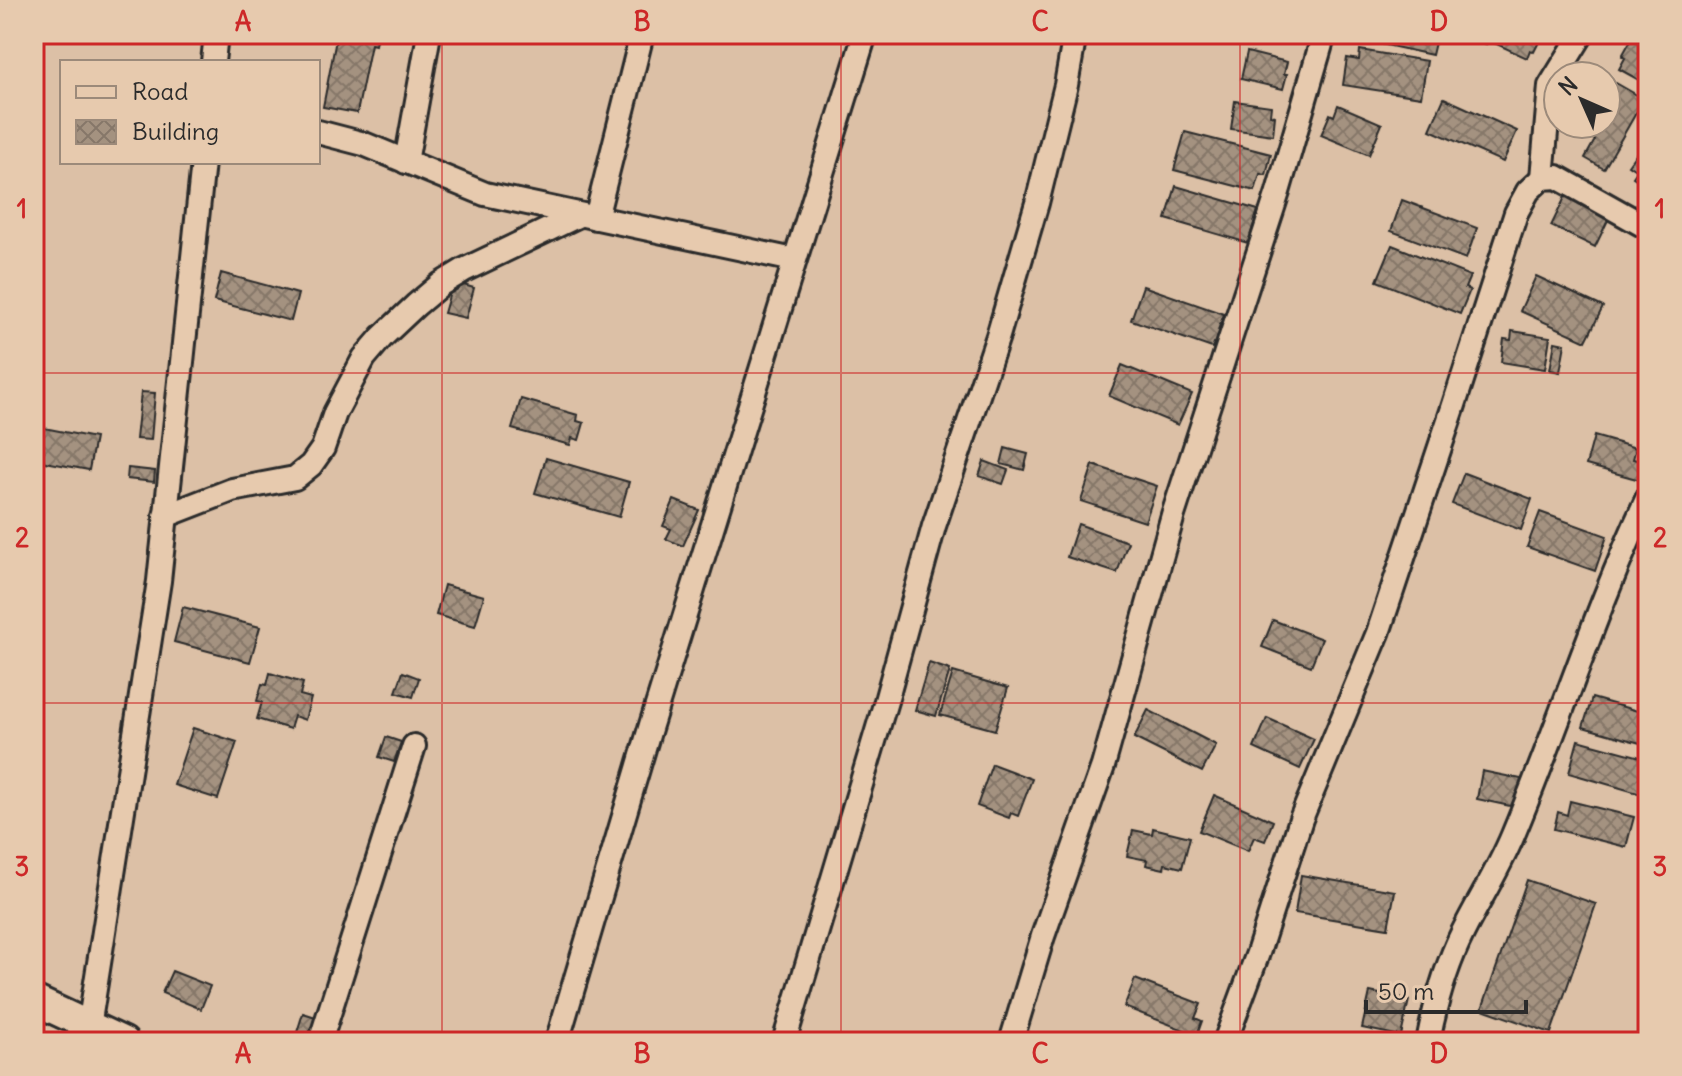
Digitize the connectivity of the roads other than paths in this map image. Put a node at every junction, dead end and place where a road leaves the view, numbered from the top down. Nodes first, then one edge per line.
1 (216, 34) edge
2 (429, 34) edge
3 (642, 34) edge
4 (865, 34) edge
5 (1075, 34) edge
6 (1324, 34) edge
7 (1582, 34) edge
8 (213, 60) edge
9 (320, 133) edge
10 (406, 162) junction
11 (203, 164) edge
12 (1542, 178) junction
13 (588, 216) junction
14 (1648, 228) edge
15 (794, 260) junction
16 (1648, 497) edge
17 (165, 516) junction
18 (414, 746) dead end
19 (34, 1000) edge
20 (89, 1035) edge
21 (124, 1042) edge
22 (320, 1042) edge
23 (557, 1042) edge
24 (784, 1042) edge
25 (1011, 1042) edge
26 (1225, 1042) edge
27 (1428, 1042) edge

1 - 8 street
2 - 10 street
3 - 13 street
4 - 15 street
5 - 24 street
6 - 25 street
7 - 12 street
9 - 10 street
10 - 13 street
11 - 17 street
12 - 14 street
12 - 26 street
13 - 15 street
13 - 17 street
15 - 23 street
16 - 27 street
17 - 20 street
18 - 22 street
19 - 20 street
20 - 21 street

